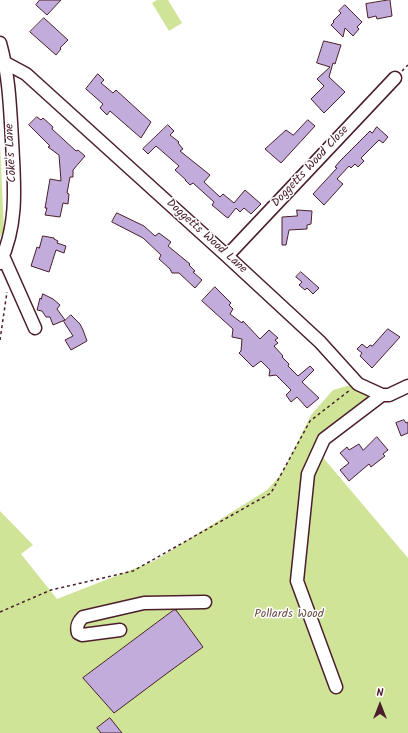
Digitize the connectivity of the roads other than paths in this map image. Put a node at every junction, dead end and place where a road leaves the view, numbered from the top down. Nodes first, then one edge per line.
1 (0, 43) edge
2 (3, 61) edge
3 (395, 78) dead end
4 (227, 256) junction
5 (4, 263) edge
6 (35, 328) dead end
7 (408, 386) edge
8 (382, 395) junction
9 (205, 602) dead end
10 (120, 630) dead end
11 (336, 687) dead end

1 - 2 street, Coke's Lane
2 - 4 street, Doggetts Wood Lane
2 - 5 street, Coke's Lane
3 - 4 street, Doggetts Wood Close
4 - 8 street, Doggetts Wood Lane
5 - 6 street
7 - 8 street
8 - 11 street
9 - 10 street

